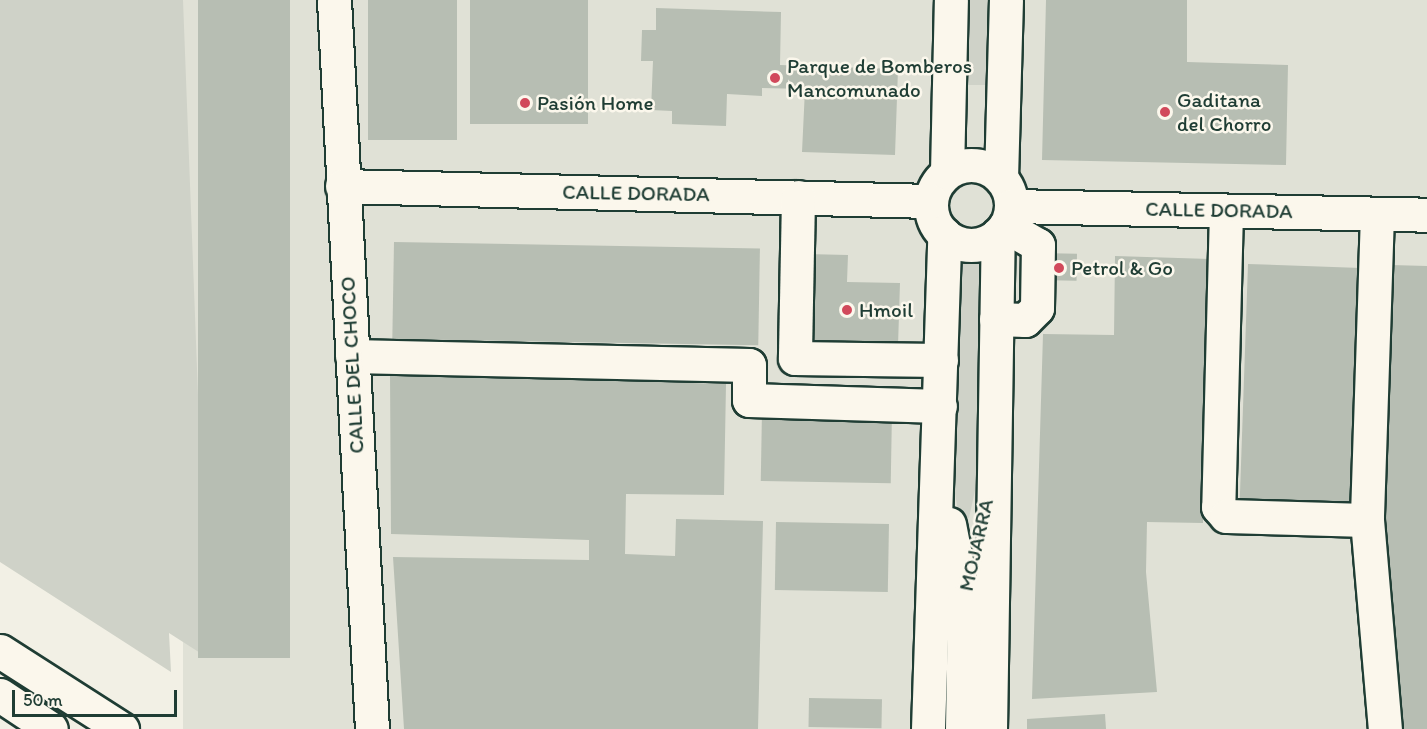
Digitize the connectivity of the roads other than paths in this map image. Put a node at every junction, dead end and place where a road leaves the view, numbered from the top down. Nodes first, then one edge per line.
1 (334, 0) edge
2 (951, 0) edge
3 (1006, 0) edge
4 (947, 172) junction
5 (342, 186) junction
6 (798, 197) junction
7 (931, 201) junction
8 (1004, 211) junction
9 (1226, 211) junction
10 (1377, 214) junction
11 (1427, 215) edge
12 (944, 234) junction
13 (352, 356) junction
14 (941, 360) junction
15 (940, 406) junction
16 (993, 467) junction
17 (938, 468) junction
18 (1367, 520) junction
19 (964, 601) junction
20 (4, 654) edge
21 (0, 695) edge
22 (51, 729) edge
23 (122, 729) edge
24 (372, 729) edge
25 (928, 729) edge
26 (962, 729) edge
27 (990, 729) edge
28 (1385, 729) edge

1 - 5 main road, CALLE DEL CHOCO
2 - 4 main road
3 - 8 main road
4 - 7 main road
4 - 8 main road
5 - 6 main road, CALLE DORADA
5 - 13 main road, CALLE DEL CHOCO
6 - 7 main road, CALLE DORADA
6 - 14 main road
7 - 12 main road
8 - 9 main road, CALLE DORADA
8 - 12 main road
8 - 16 main road
9 - 10 main road, CALLE DORADA
9 - 18 main road
10 - 11 main road, CALLE DORADA
10 - 18 main road
12 - 14 main road
13 - 15 main road
13 - 24 main road, CALLE DEL CHOCO
14 - 15 main road
15 - 17 main road
16 - 19 main road, MOJARRA
16 - 27 main road
17 - 19 main road, MOJARRA
17 - 25 main road
18 - 28 main road
19 - 26 main road
20 - 23 main road
21 - 22 main road

